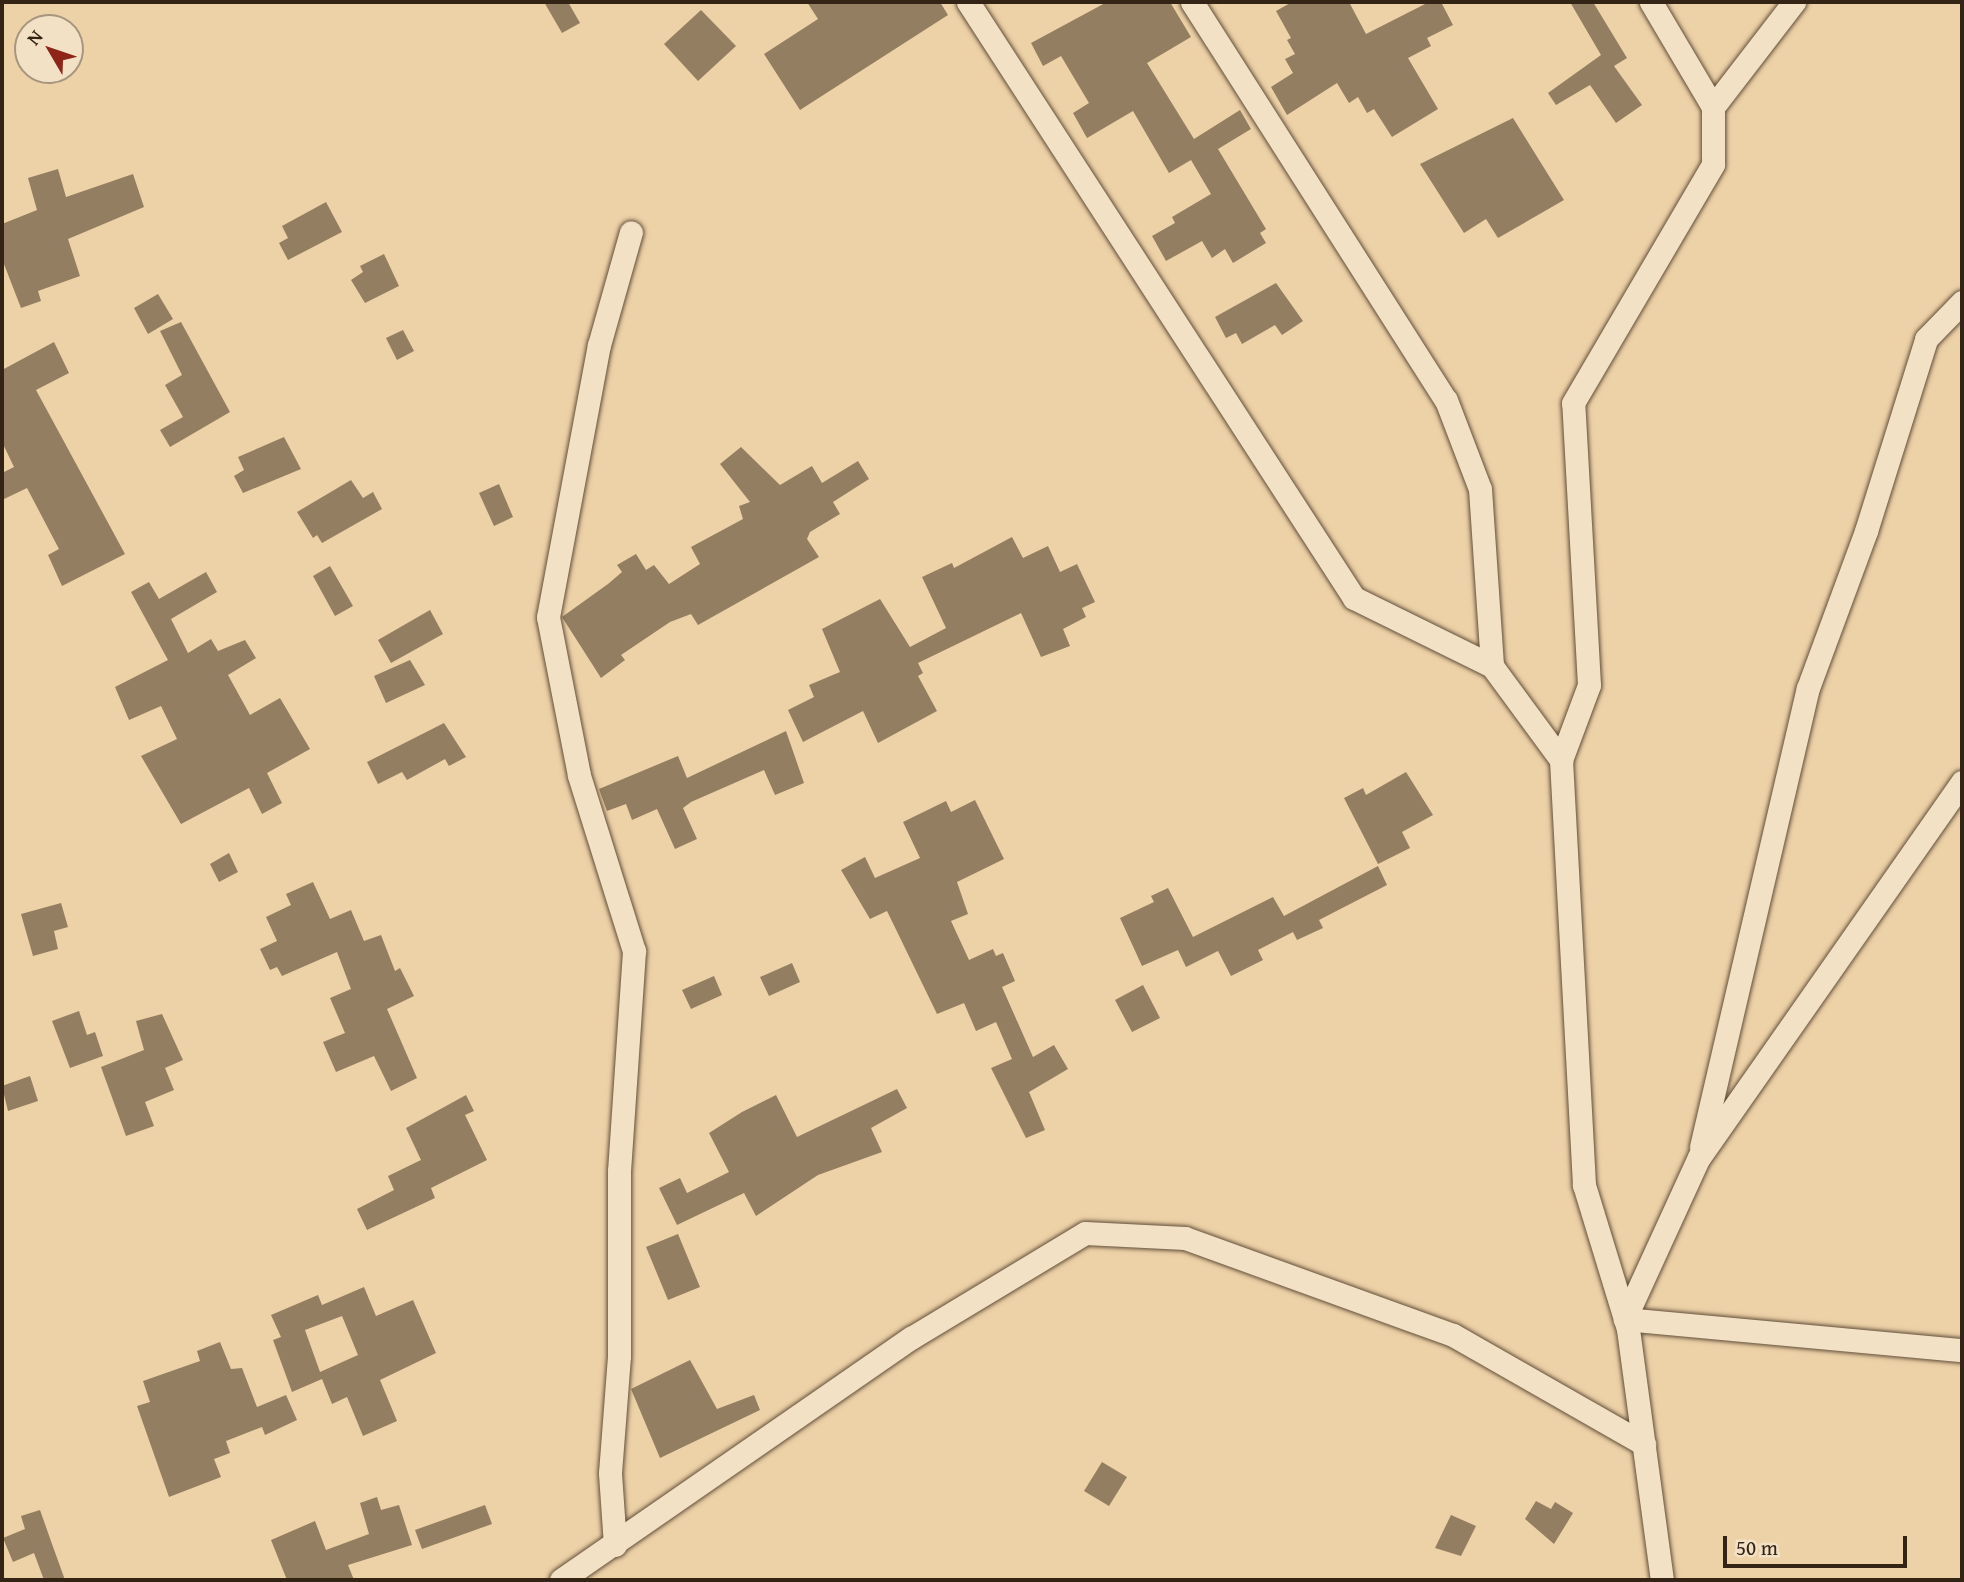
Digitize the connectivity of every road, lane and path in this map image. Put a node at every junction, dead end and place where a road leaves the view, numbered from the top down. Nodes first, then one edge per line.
1 (968, 2) edge
2 (1192, 2) edge
3 (1651, 2) edge
4 (1794, 2) edge
5 (1713, 107) junction
6 (631, 232) dead end
7 (1962, 302) edge
8 (1492, 666) junction
9 (1561, 760) junction
10 (1962, 782) edge
11 (1699, 1157) junction
12 (1625, 1319) junction
13 (1962, 1350) edge
14 (1644, 1444) junction
15 (615, 1545) junction
16 (561, 1580) edge
17 (1662, 1580) edge

1 - 8 street
2 - 8 street
3 - 5 street
4 - 5 street
5 - 9 street
6 - 15 street
7 - 11 street
8 - 9 street
9 - 12 street
10 - 11 street
11 - 12 street
12 - 13 street
12 - 14 street
14 - 15 street
14 - 17 street
15 - 16 street

